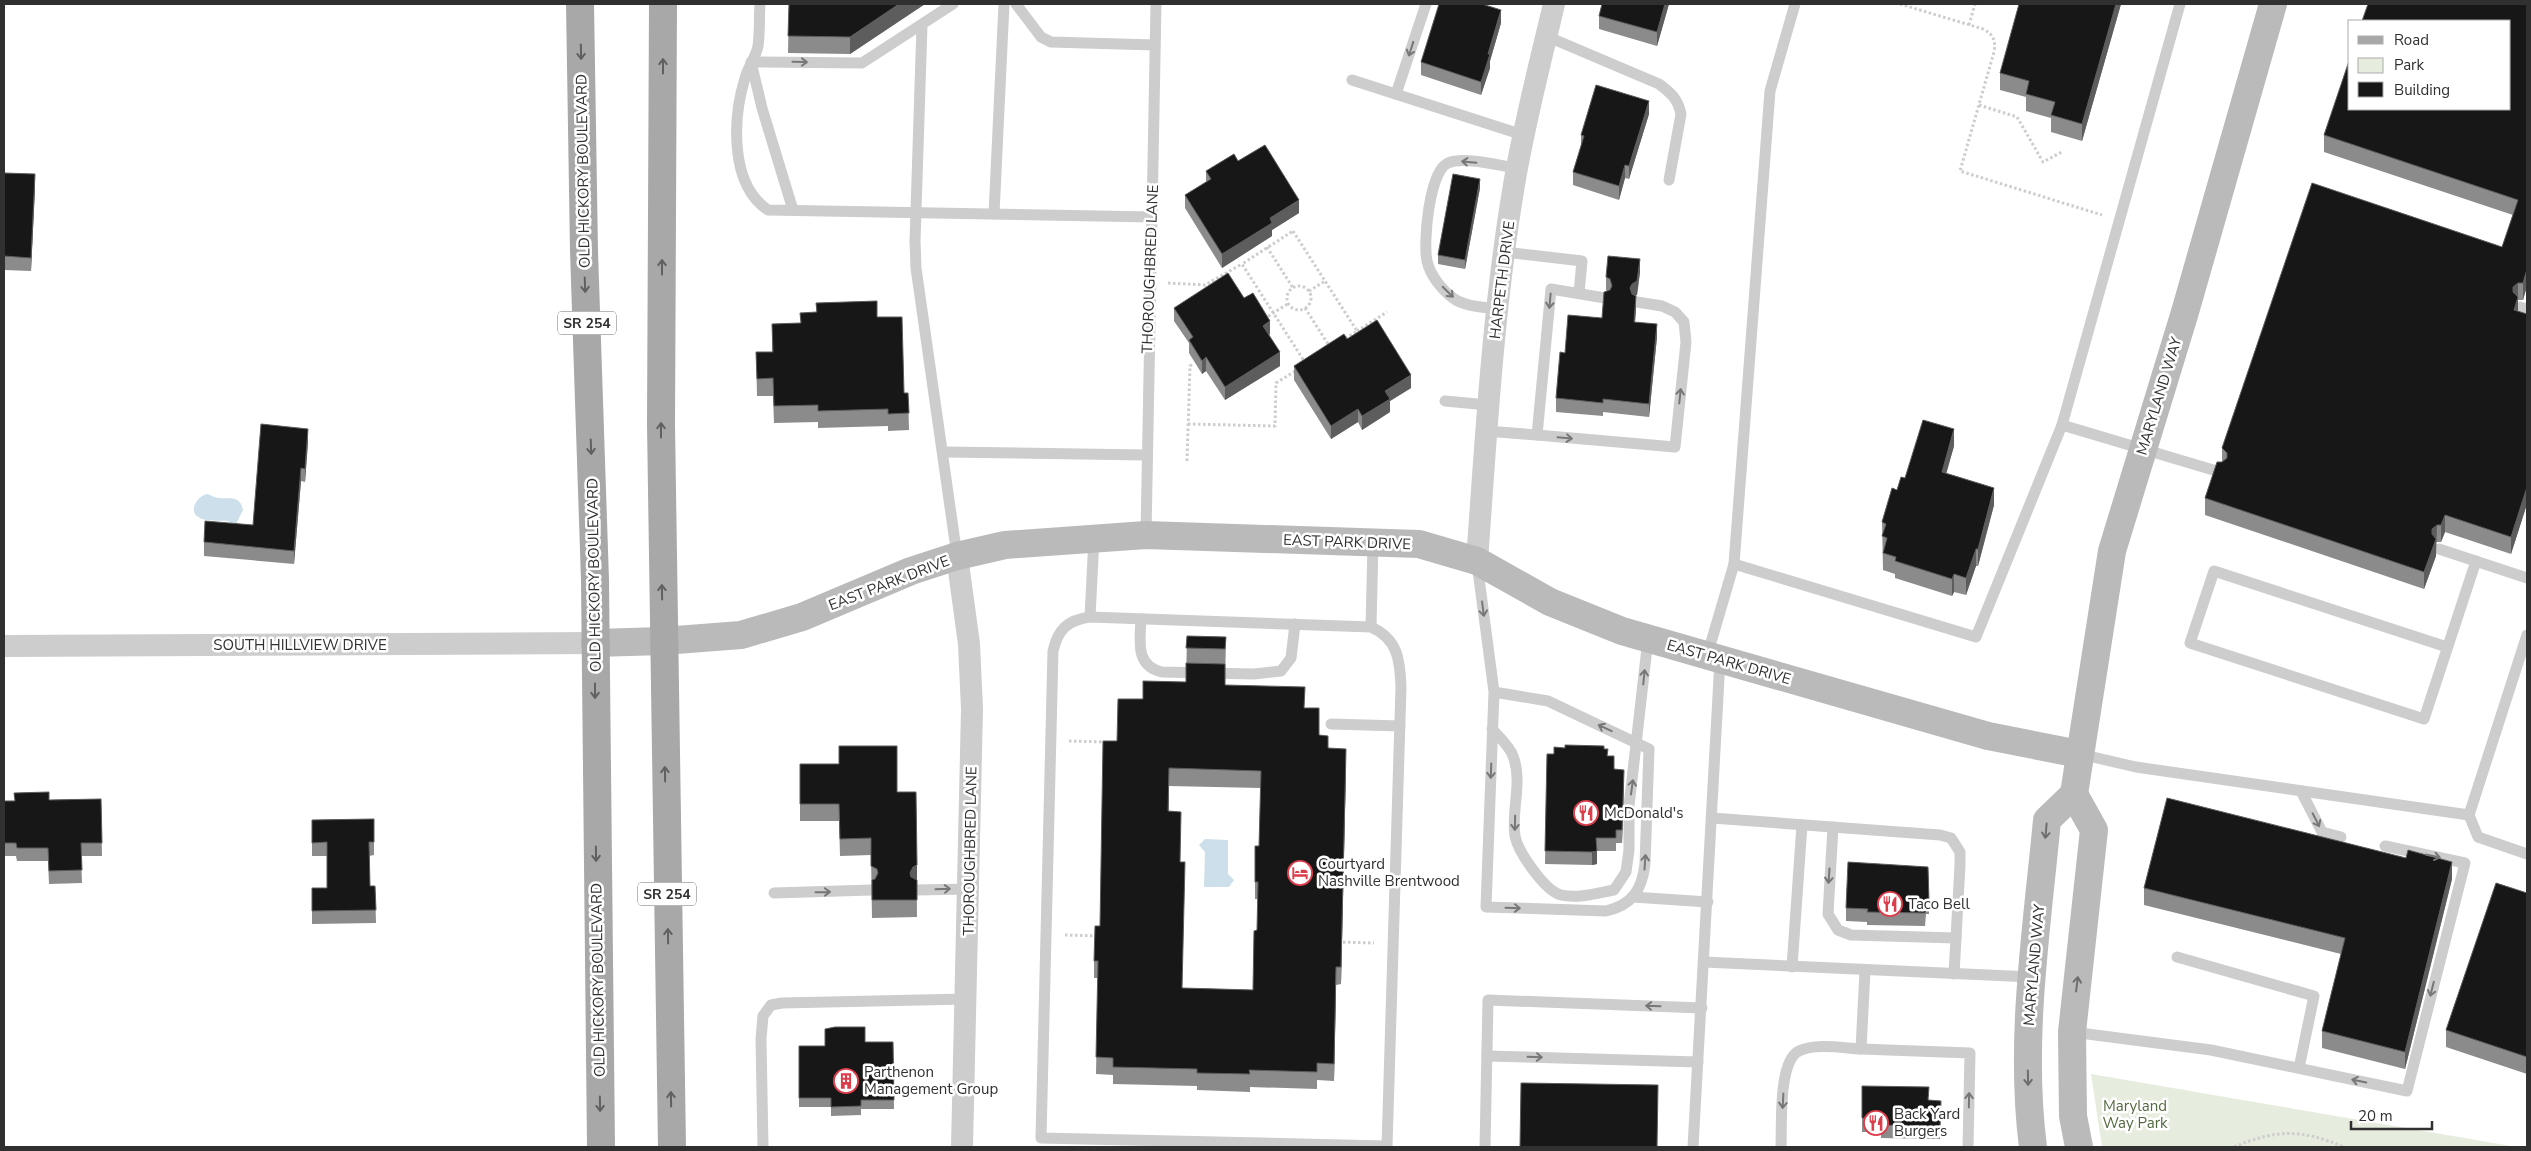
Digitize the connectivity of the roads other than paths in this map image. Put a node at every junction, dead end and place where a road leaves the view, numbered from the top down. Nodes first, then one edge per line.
1 (580, 4) edge
2 (663, 4) edge
3 (760, 4) edge
4 (953, 4) edge
5 (1004, 4) edge
6 (1016, 4) edge
7 (1156, 4) edge
8 (1426, 4) edge
9 (1554, 4) edge
10 (1795, 4) edge
11 (2180, 4) edge
12 (2273, 4) edge
13 (922, 25) junction
14 (1546, 36) junction
15 (1155, 45) junction
16 (751, 62) junction
17 (1352, 80) dead end
18 (1396, 94) junction
19 (1523, 135) junction
20 (1517, 168) junction
21 (1669, 180) dead end
22 (793, 210) junction
23 (916, 212) junction
24 (994, 214) junction
25 (1152, 217) junction
26 (1504, 252) junction
27 (1579, 293) junction
28 (1605, 298) edge
29 (1637, 302) edge
30 (1498, 309) junction
31 (1445, 401) dead end
32 (1488, 405) junction
33 (2062, 425) junction
34 (1486, 431) junction
35 (1537, 435) junction
36 (2143, 450) junction
37 (944, 452) junction
38 (1146, 455) junction
39 (2220, 472) edge
40 (1146, 535) junction
41 (1094, 538) junction
42 (1372, 543) junction
43 (2439, 549) edge
44 (957, 556) junction
45 (1477, 561) junction
46 (2476, 561) junction
47 (1734, 564) junction
48 (2527, 578) edge
49 (1090, 617) junction
50 (1141, 619) junction
51 (1296, 624) junction
52 (1371, 627) junction
53 (2527, 635) edge
54 (1648, 639) junction
55 (663, 641) junction
56 (595, 643) junction
57 (4, 646) edge
58 (2447, 647) junction
59 (1714, 658) junction
60 (1494, 692) junction
61 (1331, 724) dead end
62 (1400, 726) junction
63 (1492, 729) junction
64 (1638, 743) junction
65 (2080, 754) junction
66 (2301, 791) junction
67 (2074, 794) junction
68 (2469, 815) junction
69 (1712, 818) junction
70 (1802, 825) junction
71 (1833, 827) junction
72 (2340, 837) dead end
73 (2385, 846) dead end
74 (2527, 854) edge
75 (969, 888) junction
76 (872, 890) edge
77 (917, 890) edge
78 (774, 893) dead end
79 (1634, 897) junction
80 (1708, 902) junction
81 (1956, 938) junction
82 (2176, 957) dead end
83 (1704, 962) junction
84 (1792, 967) junction
85 (1865, 971) junction
86 (1954, 974) junction
87 (2033, 977) junction
88 (966, 999) junction
89 (1702, 1008) junction
90 (2072, 1032) junction
91 (1860, 1049) junction
92 (1487, 1056) junction
93 (1698, 1062) junction
94 (2299, 1068) junction
95 (1040, 1143) edge
96 (601, 1147) edge
97 (672, 1147) edge
98 (763, 1147) edge
99 (962, 1147) edge
100 (1484, 1147) edge
101 (1693, 1147) edge
102 (1781, 1147) edge
103 (1968, 1147) edge
104 (2033, 1147) edge
105 (2079, 1147) edge

1 -> 56 main road, OLD HICKORY BOULEVARD / SR 254
55 -> 2 main road, SR 254
3 - 16 lane
4 - 13 lane
5 - 24 lane
6 - 15 lane
7 - 15 lane, THOROUGHBRED LANE
8 -> 18 lane
9 - 14 street, HARPETH DRIVE
10 - 47 lane
11 - 33 lane
12 - 36 main road, MARYLAND WAY
16 -> 13 lane
13 - 23 lane
14 - 19 street, HARPETH DRIVE
14 - 21 lane
15 - 25 lane, THOROUGHBRED LANE
16 - 22 lane
16 - 22 lane
17 - 18 lane
18 - 19 lane
19 - 20 street, HARPETH DRIVE
20 - 26 street, HARPETH DRIVE
20 -> 30 lane
22 - 23 lane
23 - 24 lane
23 - 37 lane
24 - 25 lane
25 - 38 lane, THOROUGHBRED LANE
26 - 27 lane
26 - 30 street, HARPETH DRIVE
27 - 28 lane
27 -> 35 lane
35 -> 29 lane
30 - 32 street, HARPETH DRIVE
31 - 32 lane
32 - 34 street, HARPETH DRIVE
33 - 36 lane
33 - 47 lane
34 - 35 lane
34 - 45 street, HARPETH DRIVE
36 - 39 lane
36 - 65 main road, MARYLAND WAY
37 - 38 lane
37 - 44 lane
38 - 40 lane, THOROUGHBRED LANE
40 - 41 main road, EAST PARK DRIVE
40 - 42 main road, EAST PARK DRIVE
41 - 44 main road, EAST PARK DRIVE
41 - 49 lane
42 - 45 main road, EAST PARK DRIVE
42 - 52 lane
43 - 46 lane
44 - 55 main road, EAST PARK DRIVE
44 - 75 street, THOROUGHBRED LANE
45 - 54 main road, EAST PARK DRIVE
45 -> 60 lane
46 - 48 lane
46 - 58 lane
47 - 59 lane
49 - 50 lane
49 - 95 lane
50 - 51 lane
50 - 51 lane
51 - 52 lane
52 - 62 lane
53 - 68 lane
54 - 59 main road, EAST PARK DRIVE
64 -> 54 lane
55 - 56 main road, EAST PARK DRIVE
97 -> 55 main road, SR 254
56 - 57 street, SOUTH HILLVIEW DRIVE
56 -> 96 main road, OLD HICKORY BOULEVARD / SR 254
58 - 58 lane
59 - 65 main road, EAST PARK DRIVE
59 - 69 lane
60 - 63 lane
64 -> 60 lane
61 - 62 lane
62 - 95 lane
63 -> 64 lane
63 -> 79 lane
79 -> 64 lane
65 - 66 lane
65 - 67 main road, MARYLAND WAY
66 - 68 lane
66 -> 72 lane
67 -> 87 main road, MARYLAND WAY
90 -> 67 main road
68 - 74 lane
69 - 70 lane
69 - 80 lane
70 - 71 lane
70 - 84 lane
71 - 81 lane
71 -> 81 lane
73 -> 94 lane
77 -> 75 lane
75 - 88 street, THOROUGHBRED LANE
78 -> 76 lane
79 - 80 lane
80 - 83 lane
81 - 86 lane
82 - 94 lane
83 - 84 lane
83 - 89 lane
84 - 85 lane
85 - 86 lane
85 - 91 lane
86 - 87 lane
87 -> 104 main road, MARYLAND WAY
88 - 98 lane
88 - 99 street, THOROUGHBRED LANE
89 -> 92 lane
89 - 93 lane
90 - 94 lane
90 - 105 main road
91 -> 102 lane
103 -> 91 lane
92 -> 93 lane
92 - 100 lane
93 - 101 lane

